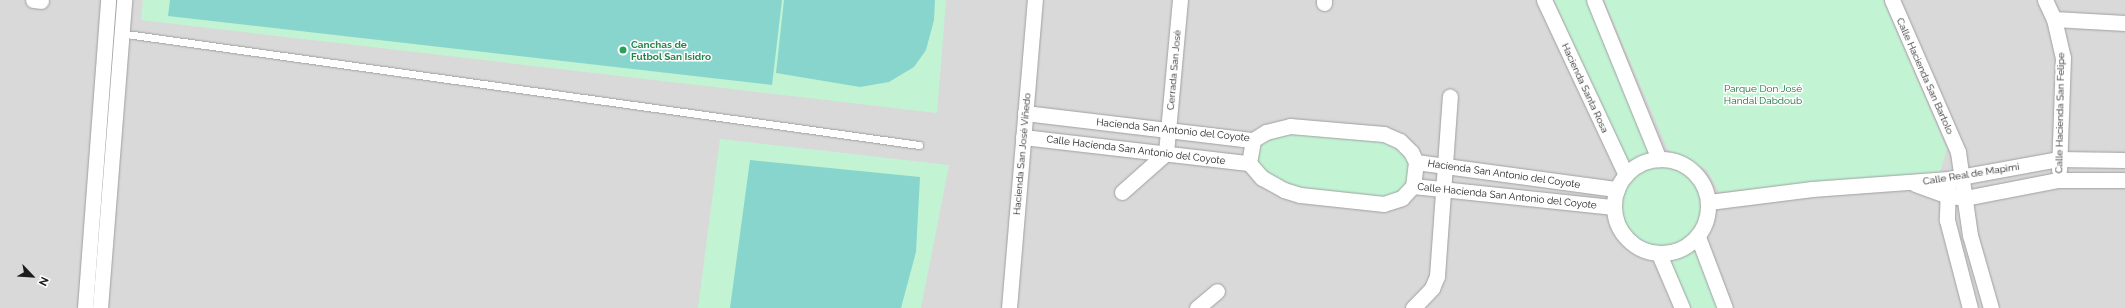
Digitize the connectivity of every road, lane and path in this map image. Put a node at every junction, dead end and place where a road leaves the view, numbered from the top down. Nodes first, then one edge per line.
1 (108, 0) edge
2 (124, 0) edge
3 (1035, 0) edge
4 (1180, 0) edge
5 (1544, 0) edge
6 (1594, 0) edge
7 (1892, 0) edge
8 (2045, 0) edge
9 (2054, 19) junction
10 (2125, 23) edge
11 (105, 32) junction
12 (121, 33) junction
13 (1450, 96) dead end
14 (1025, 113) junction
15 (1169, 131) junction
16 (1023, 137) junction
17 (1253, 140) junction
18 (920, 145) dead end
19 (1166, 153) junction
20 (1659, 159) junction
21 (2059, 160) junction
22 (2125, 160) edge
23 (1416, 162) junction
24 (1249, 164) junction
25 (1446, 166) junction
26 (1626, 175) junction
27 (1955, 178) junction
28 (2058, 180) junction
29 (2125, 180) edge
30 (1912, 183) junction
31 (1413, 186) junction
32 (1444, 189) junction
33 (1617, 189) junction
34 (1122, 192) dead end
35 (94, 193) junction
36 (110, 193) junction
37 (1946, 195) junction
38 (1965, 198) junction
39 (1709, 202) junction
40 (1614, 207) junction
41 (1698, 237) junction
42 (1659, 254) junction
43 (1217, 291) dead end
44 (85, 308) edge
45 (100, 308) edge
46 (1009, 308) edge
47 (1197, 308) edge
48 (1413, 308) edge
49 (1682, 308) edge
50 (1726, 308) edge
51 (1970, 308) edge
52 (1990, 308) edge

1 - 11 street
2 - 12 street
3 - 14 street, Hacienda San José Viñedo
4 - 15 street, Cerrada San José
5 - 26 street, Hacienda Santa Rosa
6 - 20 street
7 - 27 street, Calle Hacienda San Bartolo
8 - 9 street, Calle Hacienda San Felipe
9 - 10 street
9 - 21 street, Calle Hacienda San Felipe
11 - 12 lane
11 - 35 street
12 - 18 lane
12 - 36 street
13 - 25 street
14 - 15 street, Hacienda San Antonio del Coyote
14 - 16 street, Hacienda San José Viñedo
15 - 17 street, Hacienda San Antonio del Coyote
15 - 19 street, Cerrada San José
16 - 19 street, Calle Hacienda San Antonio del Coyote
16 - 46 street, Hacienda San José Viñedo
17 - 23 street, Hacienda San Antonio del Coyote
17 - 24 street
19 - 24 street, Calle Hacienda San Antonio del Coyote
19 - 34 street
20 - 26 street
20 - 39 street
21 - 22 street, Calle Real de Mapimí
21 - 27 street, Calle Real de Mapimí
21 - 28 street, Calle Hacienda San Felipe
23 - 25 street, Hacienda San Antonio del Coyote
23 - 31 street
24 - 31 street, Calle Hacienda San Antonio del Coyote
25 - 32 street
25 - 33 street, Hacienda San Antonio del Coyote
26 - 33 street
27 - 30 street, Calle Real de Mapimí
27 - 37 street
27 - 38 street
28 - 29 street, Calle Real de Mapimí
28 - 38 street, Calle Real de Mapimí
30 - 37 street, Calle Real de Mapimí
30 - 39 street
31 - 32 street, Calle Hacienda San Antonio del Coyote
32 - 40 street, Calle Hacienda San Antonio del Coyote
32 - 48 street
33 - 40 street
35 - 36 street
35 - 44 street
36 - 45 street
37 - 38 street, Calle Real de Mapimí
37 - 51 street
38 - 52 street
39 - 41 street
40 - 42 street
41 - 42 street
41 - 50 street
42 - 49 street
43 - 47 street

